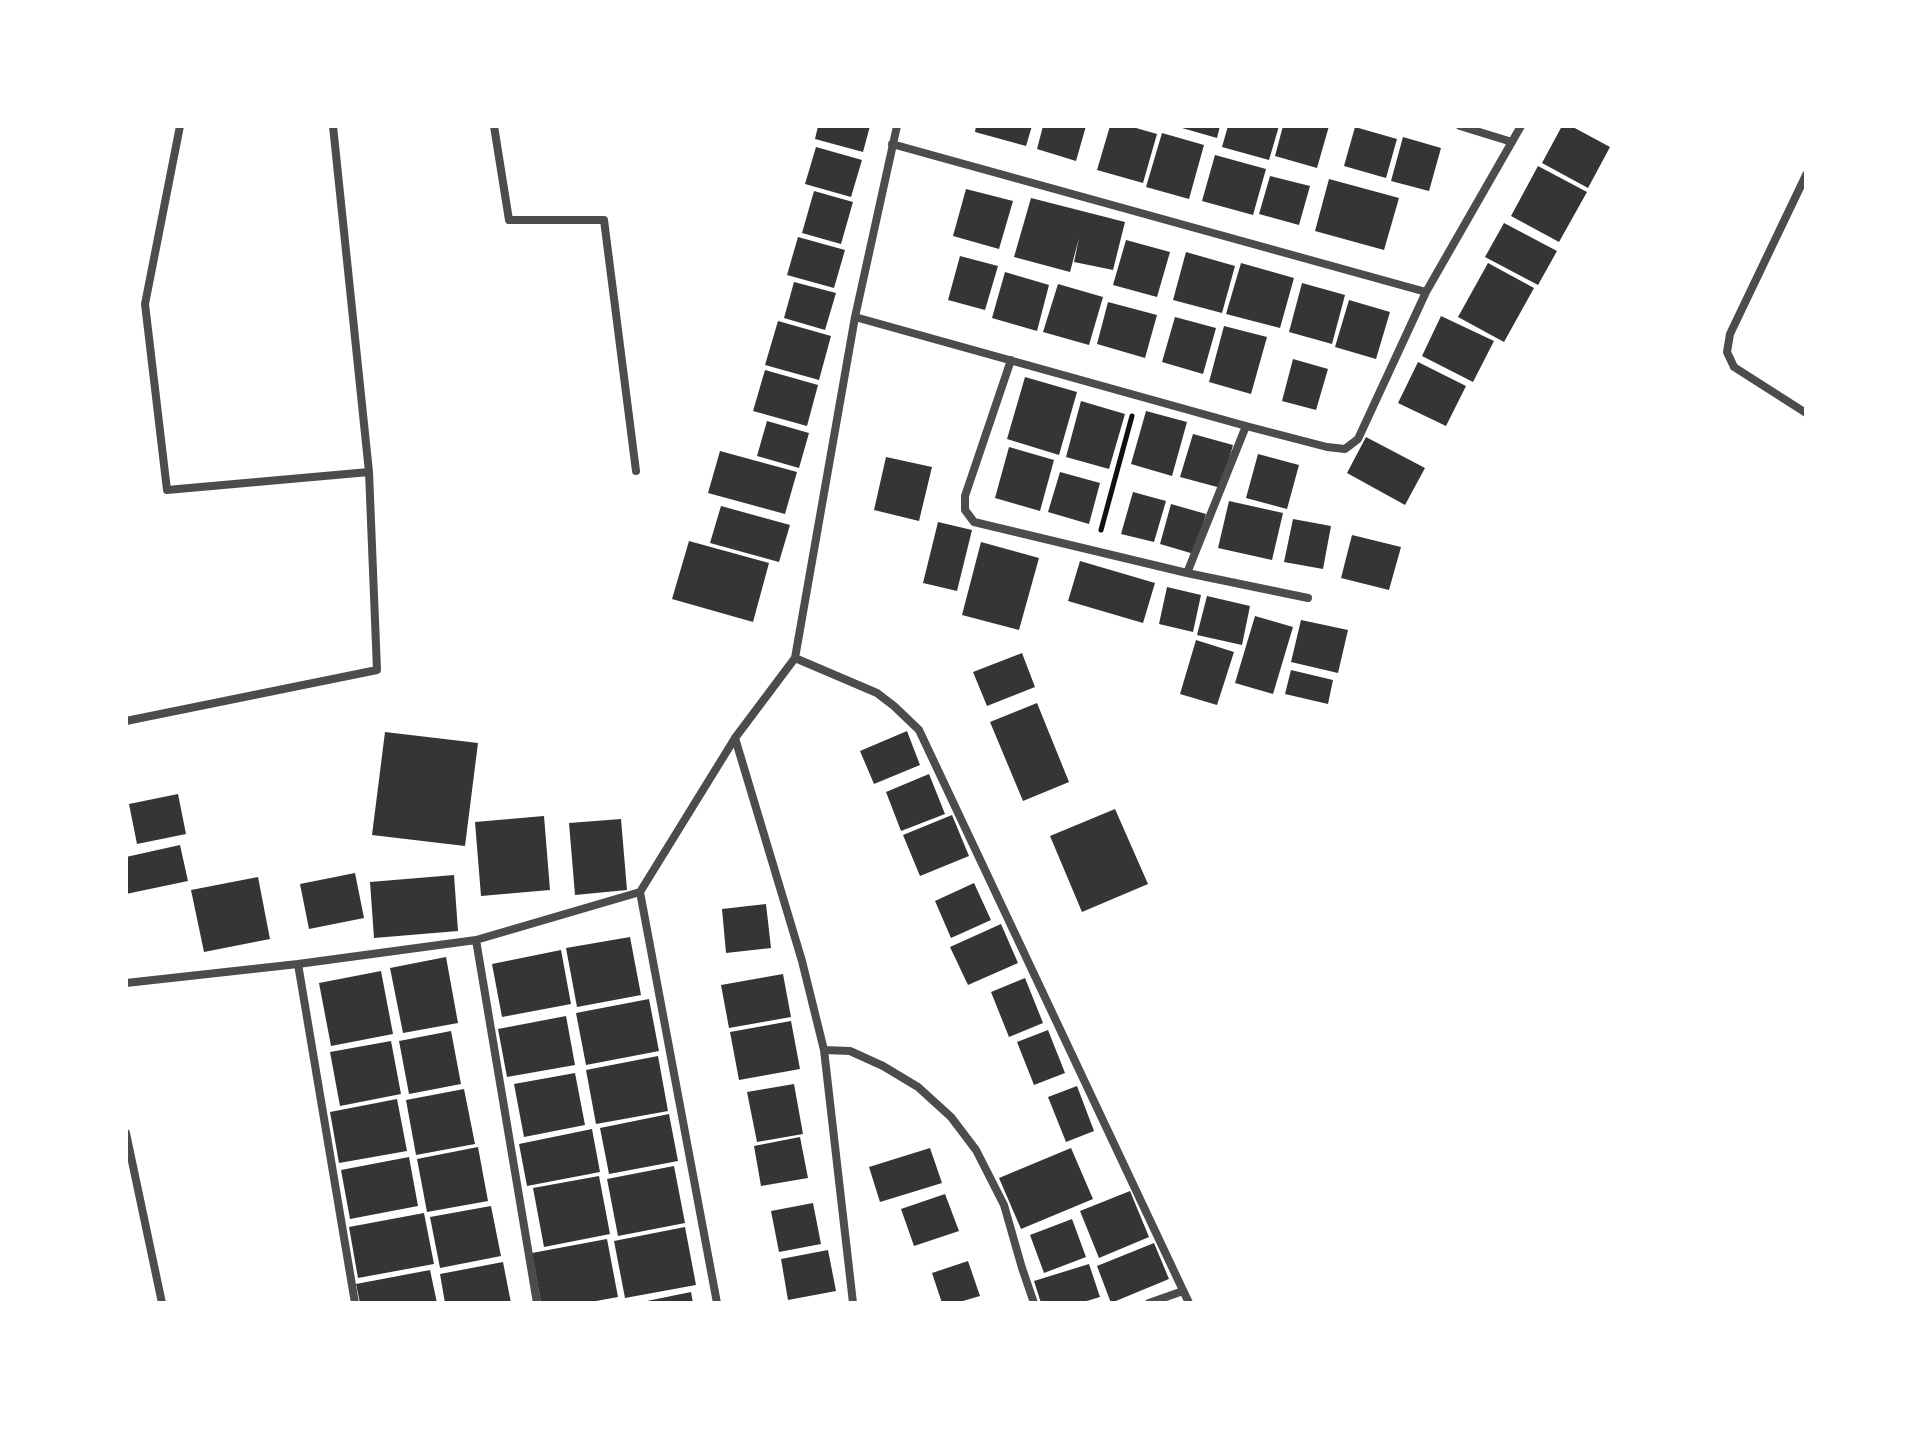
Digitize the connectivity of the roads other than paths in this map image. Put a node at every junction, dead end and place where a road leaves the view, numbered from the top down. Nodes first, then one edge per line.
1 (180, 126) edge
2 (333, 126) edge
3 (494, 126) edge
4 (897, 126) edge
5 (1460, 126) edge
6 (1521, 126) edge
7 (1512, 142) junction
8 (892, 144) junction
9 (1806, 175) edge
10 (1426, 292) junction
11 (855, 317) junction
12 (1011, 360) junction
13 (1806, 413) edge
14 (1246, 426) junction
15 (636, 471) dead end
16 (369, 472) junction
17 (1187, 573) junction
18 (1308, 598) dead end
19 (795, 658) junction
20 (126, 721) edge
21 (735, 738) junction
22 (640, 892) junction
23 (476, 940) junction
24 (298, 964) junction
25 (126, 983) edge
26 (824, 1050) junction
27 (126, 1133) edge
28 (1183, 1291) junction
29 (162, 1303) edge
30 (355, 1303) edge
31 (537, 1303) edge
32 (717, 1303) edge
33 (853, 1303) edge
34 (1034, 1303) edge
35 (1149, 1303) edge
36 (1189, 1303) edge

1 - 16 street
2 - 16 street
3 - 15 street
4 - 8 street
5 - 7 street
6 - 7 street
7 - 10 street
8 - 10 street
8 - 11 street
9 - 13 street
10 - 14 street
11 - 12 street
11 - 19 street
12 - 14 street
12 - 17 street
14 - 17 street
16 - 20 street
17 - 18 street
19 - 21 street
19 - 28 street
21 - 22 street
21 - 26 street
22 - 23 street
22 - 32 street
23 - 24 street
23 - 31 street
24 - 25 street
24 - 30 street
26 - 33 street
26 - 34 street
27 - 29 street
28 - 35 street
28 - 36 street

